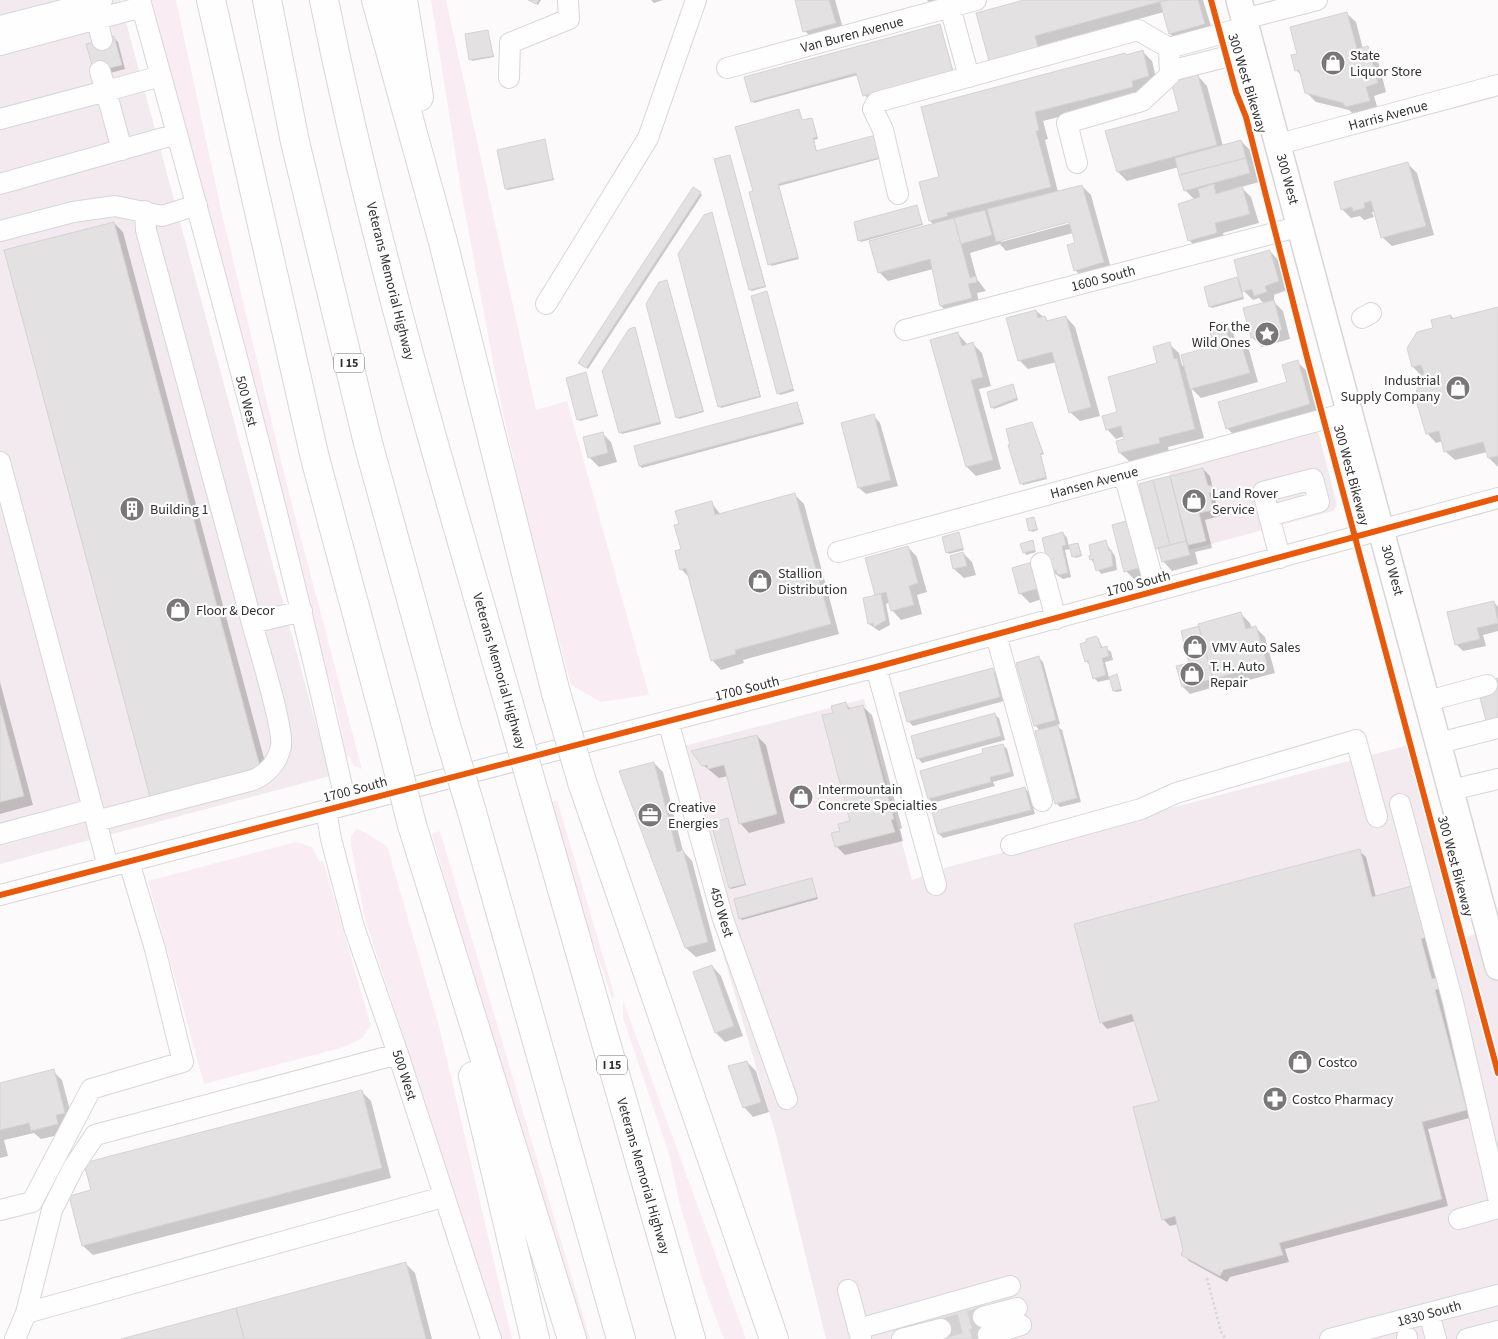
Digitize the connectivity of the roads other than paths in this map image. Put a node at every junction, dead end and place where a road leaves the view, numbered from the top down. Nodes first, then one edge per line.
1 (102, 0) edge
2 (211, 0) edge
3 (267, 0) edge
4 (324, 0) edge
5 (376, 0) edge
6 (403, 0) edge
7 (568, 0) edge
8 (696, 0) edge
9 (976, 0) edge
10 (1317, 0) edge
11 (141, 4) edge
12 (950, 7) junction
13 (92, 21) junction
14 (1246, 24) edge
15 (0, 26) edge
16 (97, 41) dead end
17 (0, 45) edge
18 (1169, 48) junction
19 (727, 68) dead end
20 (105, 69) dead end
21 (1170, 71) junction
22 (161, 76) junction
23 (969, 77) junction
24 (509, 78) dead end
25 (1498, 85) edge
26 (110, 90) junction
27 (0, 119) edge
28 (177, 134) junction
29 (1279, 144) junction
30 (122, 150) junction
31 (1077, 163) dead end
32 (0, 184) edge
33 (898, 194) dead end
34 (197, 205) junction
35 (145, 211) junction
36 (1301, 226) junction
37 (0, 231) edge
38 (443, 242) junction
39 (546, 304) dead end
40 (905, 330) dead end
41 (1350, 412) junction
42 (0, 462) edge
43 (1124, 474) junction
44 (1498, 498) edge
45 (1269, 516) dead end
46 (1382, 530) junction
47 (838, 552) dead end
48 (1280, 558) junction
49 (1041, 563) dead end
50 (1156, 592) junction
51 (302, 611) junction
52 (1056, 619) junction
53 (252, 623) junction
54 (996, 635) junction
55 (876, 667) junction
56 (1487, 685) dead end
57 (1428, 701) junction
58 (668, 721) junction
59 (1498, 728) edge
60 (1439, 743) junction
61 (1498, 778) edge
62 (1452, 790) junction
63 (1042, 801) dead end
64 (346, 804) junction
65 (1400, 804) dead end
66 (326, 810) junction
67 (94, 815) junction
68 (1377, 817) dead end
69 (412, 825) junction
70 (0, 834) edge
71 (1011, 845) dead end
72 (129, 862) junction
73 (108, 867) junction
74 (936, 886) dead end
75 (0, 896) edge
76 (1494, 934) edge
77 (1498, 967) edge
78 (398, 1054) junction
79 (787, 1099) dead end
80 (443, 1197) junction
81 (1498, 1197) edge
82 (1498, 1208) edge
83 (0, 1210) edge
84 (1459, 1219) dead end
85 (732, 1222) junction
86 (664, 1245) junction
87 (1010, 1286) dead end
88 (848, 1290) dead end
89 (1498, 1294) edge
90 (26, 1312) junction
91 (1429, 1313) junction
92 (1019, 1317) dead end
93 (985, 1326) tunnel mouth
94 (941, 1329) tunnel mouth
95 (1498, 1331) edge
96 (860, 1334) edge
97 (15, 1339) edge
98 (491, 1339) edge
99 (535, 1339) edge
100 (572, 1339) edge
101 (621, 1339) edge
102 (691, 1339) edge
103 (697, 1339) edge
104 (764, 1339) edge
105 (774, 1339) edge
106 (902, 1339) edge
107 (1330, 1339) edge
108 (1436, 1339) edge
109 (1466, 1339) edge

1 - 15 street
2 - 69 highway, bridge
3 - 101 highway, I 15, bridge
4 - 86 highway, Veterans Memorial Highway / I 15, bridge
5 - 38 highway
6 - 38 highway
7 - 24 street
8 - 39 street
9 - 12 street, Van Buren Avenue
10 - 14 street
11 - 13 street
11 - 22 street, 500 West
12 - 19 street, Van Buren Avenue
12 - 23 street
13 - 16 street
13 - 17 street
14 - 18 street
14 - 21 street
14 - 29 main road, 300 West
18 - 21 street
18 - 23 street
20 - 26 street
21 - 31 street
22 - 26 street
22 - 28 street, 500 West
23 - 33 street
25 - 29 street, Harris Avenue
26 - 27 street
26 - 30 street
28 - 30 street
28 - 34 street, 500 West
29 - 36 main road, 300 West
30 - 32 street
34 - 35 street
34 - 51 street, 500 West
35 - 37 street
35 - 53 street
36 - 40 street, 1600 South
36 - 41 main road, 300 West
38 - 85 highway, bridge
41 - 43 street, Hansen Avenue
41 - 46 main road, 300 West
42 - 67 street
43 - 47 street, Hansen Avenue
43 - 50 street
44 - 46 street, 1700 South
45 - 48 street
46 - 48 street, 1700 South
46 - 57 main road, 300 West
48 - 50 street, 1700 South
49 - 52 street
50 - 52 street, 1700 South
51 - 53 street
51 - 64 street, 500 West
52 - 54 street, 1700 South
53 - 67 street
54 - 55 street, 1700 South
54 - 63 street
55 - 58 street, 1700 South
55 - 74 street
56 - 57 street
57 - 60 main road, 300 West
58 - 64 street, 1700 South
58 - 79 street, 450 West
59 - 60 street
60 - 62 main road, 300 West
61 - 62 street
62 - 76 main road, 300 West
64 - 66 street, 1700 South
65 - 81 street
66 - 72 street, 1700 South
66 - 78 street, 500 West
67 - 70 street
67 - 73 street
68 - 71 street
69 - 99 highway
69 - 100 highway
72 - 73 street, 1700 South
72 - 83 street
73 - 75 street, 1700 South
76 - 77 main road, 300 West
78 - 80 street, 500 West
78 - 90 street
80 - 90 street
80 - 98 street, 500 West
82 - 84 street
85 - 104 highway
85 - 105 highway
86 - 102 highway, Veterans Memorial Highway / I 15
86 - 103 highway
87 - 96 street
88 - 96 street
89 - 91 street, 1830 South
90 - 97 street
91 - 107 street, 1830 South
91 - 108 street
92 - 93 street
94 - 106 street
95 - 109 street

